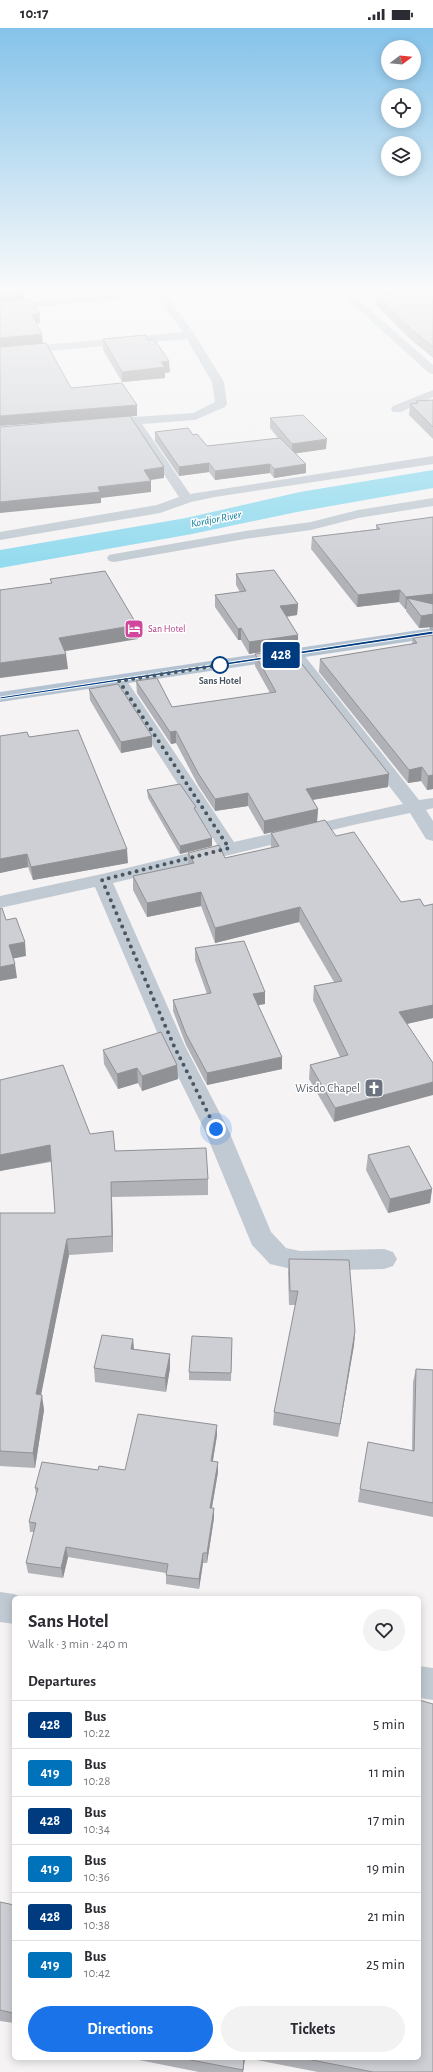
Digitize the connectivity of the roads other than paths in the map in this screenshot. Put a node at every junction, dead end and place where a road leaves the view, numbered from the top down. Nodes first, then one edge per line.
1 (218, 383) edge
2 (433, 393) edge
3 (397, 409) dead end
4 (135, 422) junction
5 (96, 424) edge
6 (433, 460) edge
7 (187, 499) junction
8 (433, 502) edge
9 (0, 536) edge
10 (114, 558) dead end
11 (433, 633) edge
12 (294, 653) junction
13 (119, 681) junction
14 (0, 697) edge
15 (433, 803) edge
16 (414, 806) junction
17 (433, 835) edge
18 (229, 848) junction
19 (102, 880) junction
20 (0, 902) edge
21 (384, 1259) dead end
22 (0, 1607) edge
23 (12, 1609) edge
24 (421, 1682) edge
25 (433, 1684) edge

1 - 4 street
2 - 3 street
4 - 5 street
4 - 7 street
6 - 7 street
7 - 9 street
8 - 10 street
11 - 12 main road
12 - 13 main road
12 - 16 street
13 - 14 main road
13 - 18 street
15 - 16 street
16 - 17 street
16 - 18 street
18 - 19 street
19 - 20 street
19 - 21 street
22 - 23 street
24 - 25 street

